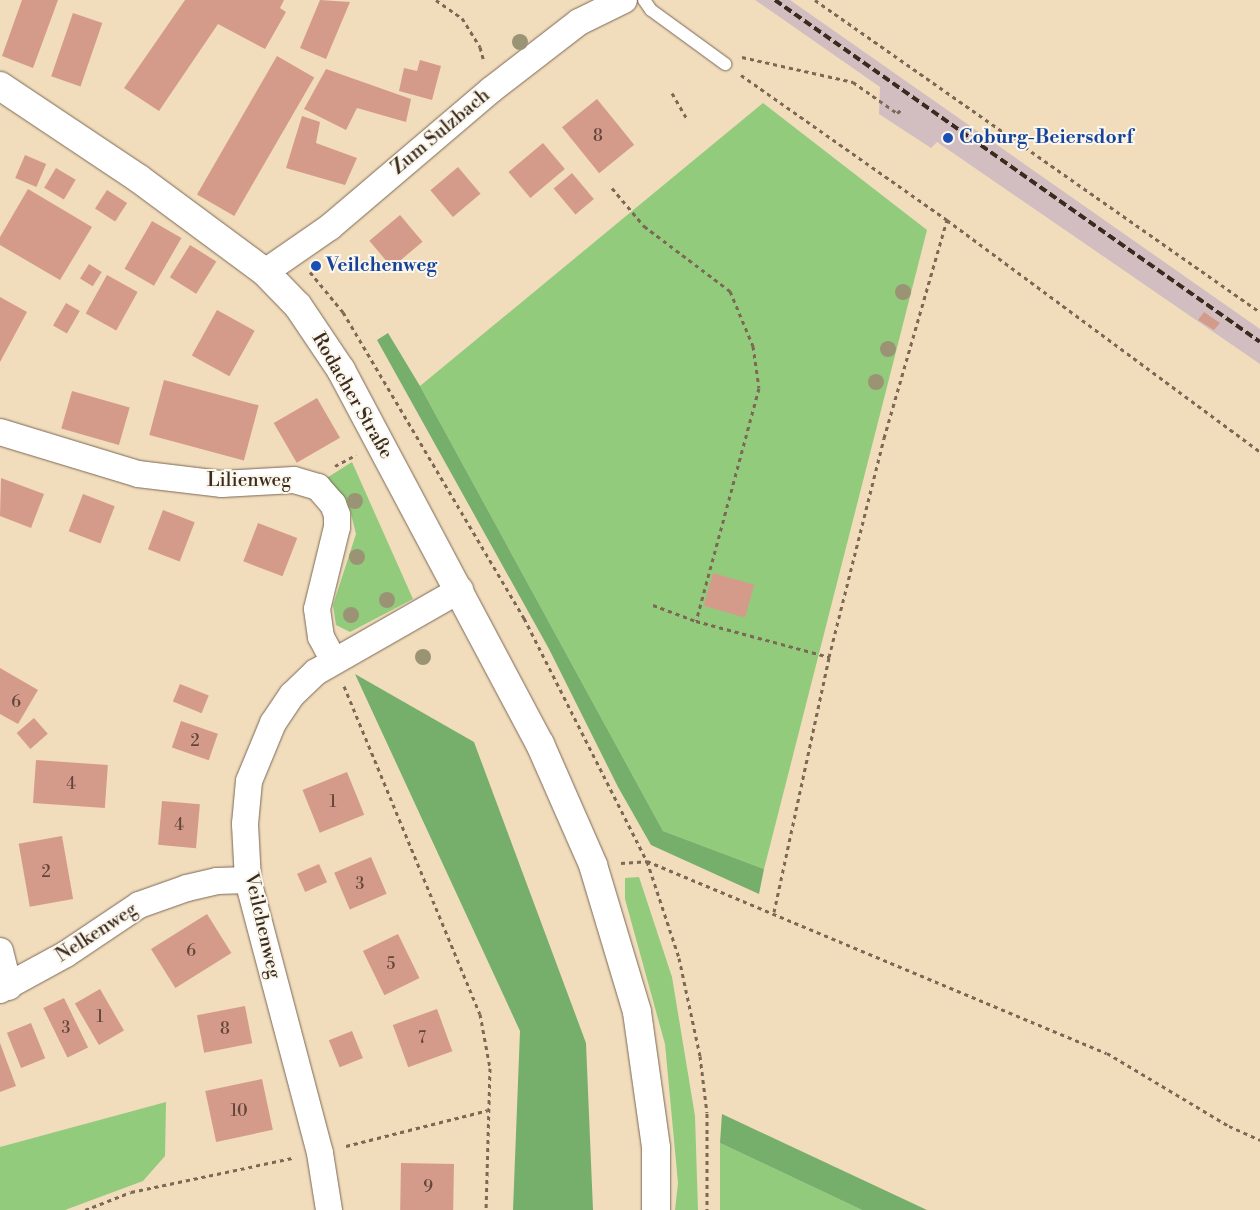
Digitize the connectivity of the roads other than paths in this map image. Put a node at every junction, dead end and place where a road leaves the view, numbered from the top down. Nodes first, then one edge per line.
1 (624, 0) edge
2 (644, 0) edge
3 (725, 64) road end
4 (0, 86) edge
5 (264, 272) junction
6 (0, 432) edge
7 (460, 590) junction
8 (333, 660) junction
9 (248, 880) junction
10 (0, 951) edge
11 (4, 989) edge
12 (329, 1210) edge
13 (656, 1210) edge

1 - 5 street, Zum Sulzbach
2 - 3 lane
4 - 5 street, Rodacher Straße
5 - 7 street, Rodacher Straße
6 - 8 street, Lilienweg
7 - 8 street, Veilchenweg
7 - 13 street, Rodacher Straße
8 - 9 street, Veilchenweg
9 - 11 street, Nelkenweg
9 - 12 street, Veilchenweg
10 - 11 street, Nelkenweg

